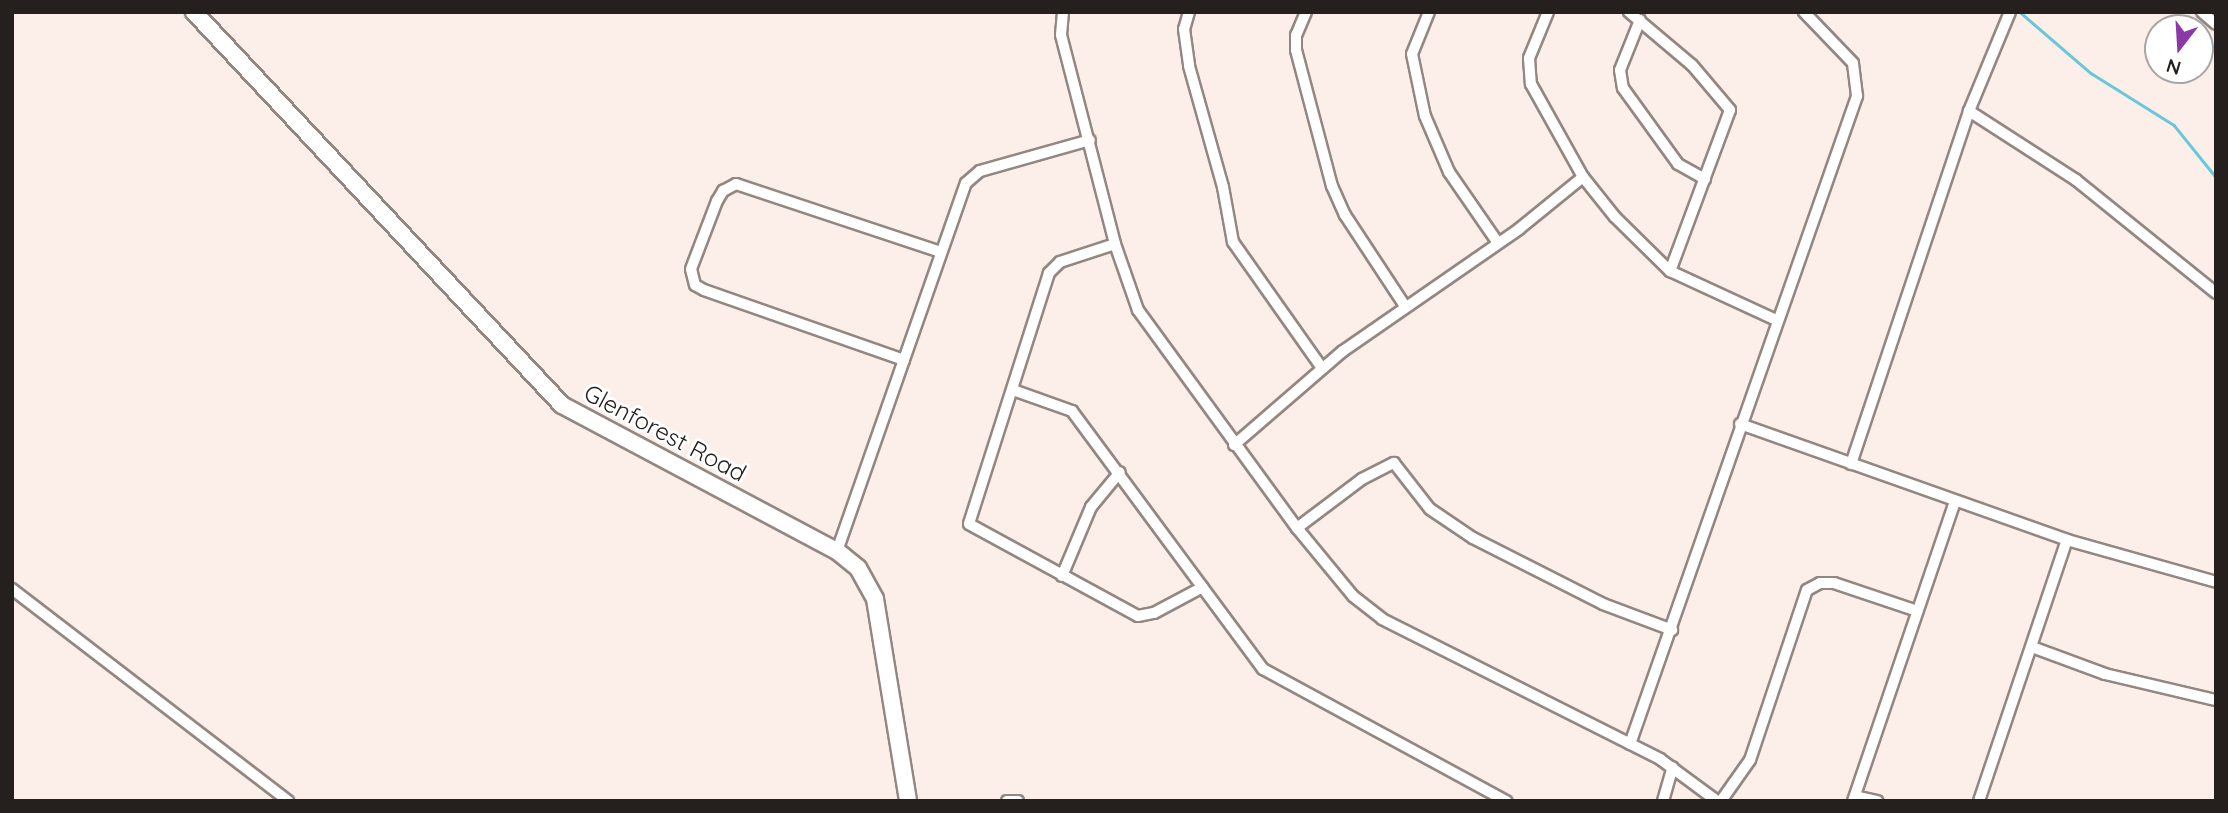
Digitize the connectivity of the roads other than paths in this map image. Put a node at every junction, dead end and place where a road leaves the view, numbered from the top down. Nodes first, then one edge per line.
1 (194, 12) edge
2 (1063, 12) edge
3 (1189, 12) edge
4 (1306, 12) edge
5 (1429, 12) edge
6 (1548, 12) edge
7 (1629, 12) edge
8 (1804, 12) edge
9 (2010, 12) edge
10 (2202, 12) edge
11 (1640, 20) junction
12 (2216, 24) edge
13 (1969, 111) junction
14 (1090, 140) junction
15 (1583, 177) junction
16 (1705, 179) junction
17 (1498, 243) junction
18 (1115, 244) junction
19 (940, 252) junction
20 (1670, 271) junction
21 (2216, 293) edge
22 (1405, 306) junction
23 (1776, 320) junction
24 (904, 360) junction
25 (1322, 368) junction
26 (1013, 390) junction
27 (1741, 424) junction
28 (1234, 445) junction
29 (1851, 464) junction
30 (1120, 472) junction
31 (1955, 502) junction
32 (1297, 528) junction
33 (2067, 540) junction
34 (837, 551) junction
35 (1062, 576) junction
36 (2216, 582) edge
37 (1203, 587) junction
38 (12, 589) edge
39 (1917, 611) junction
40 (1672, 630) junction
41 (2032, 647) junction
42 (2216, 700) edge
43 (1630, 744) junction
44 (1673, 767) junction
45 (1854, 798) edge
46 (288, 801) edge
47 (908, 801) edge
48 (1007, 801) edge
49 (1018, 801) edge
50 (1506, 801) edge
51 (1663, 801) edge
52 (1719, 801) edge
53 (1877, 801) edge
54 (1979, 801) edge

1 - 34 street, Glenforest Road
2 - 14 street
3 - 25 street
4 - 22 street
5 - 17 street
6 - 15 street
7 - 11 street
8 - 23 street
9 - 13 street
10 - 12 street
11 - 16 street
11 - 16 street
13 - 21 street
13 - 29 street
14 - 18 street
14 - 19 street
15 - 17 street
15 - 20 street
16 - 20 street
17 - 22 street
18 - 26 street
18 - 28 street
19 - 24 street
19 - 24 street
20 - 23 street
22 - 25 street
23 - 27 street
24 - 34 street
25 - 28 street
26 - 30 street
26 - 35 street
27 - 29 street
27 - 40 street
28 - 32 street
29 - 31 street
30 - 35 street
30 - 37 street
31 - 33 street
31 - 39 street
32 - 40 street
32 - 43 street
33 - 36 street
33 - 41 street
34 - 47 street, Glenforest Road
35 - 37 street
37 - 50 street
38 - 46 street
39 - 45 street
39 - 52 street
40 - 43 street
41 - 42 street
41 - 54 street
43 - 44 street
44 - 51 street
44 - 52 street
45 - 53 street
48 - 49 street

